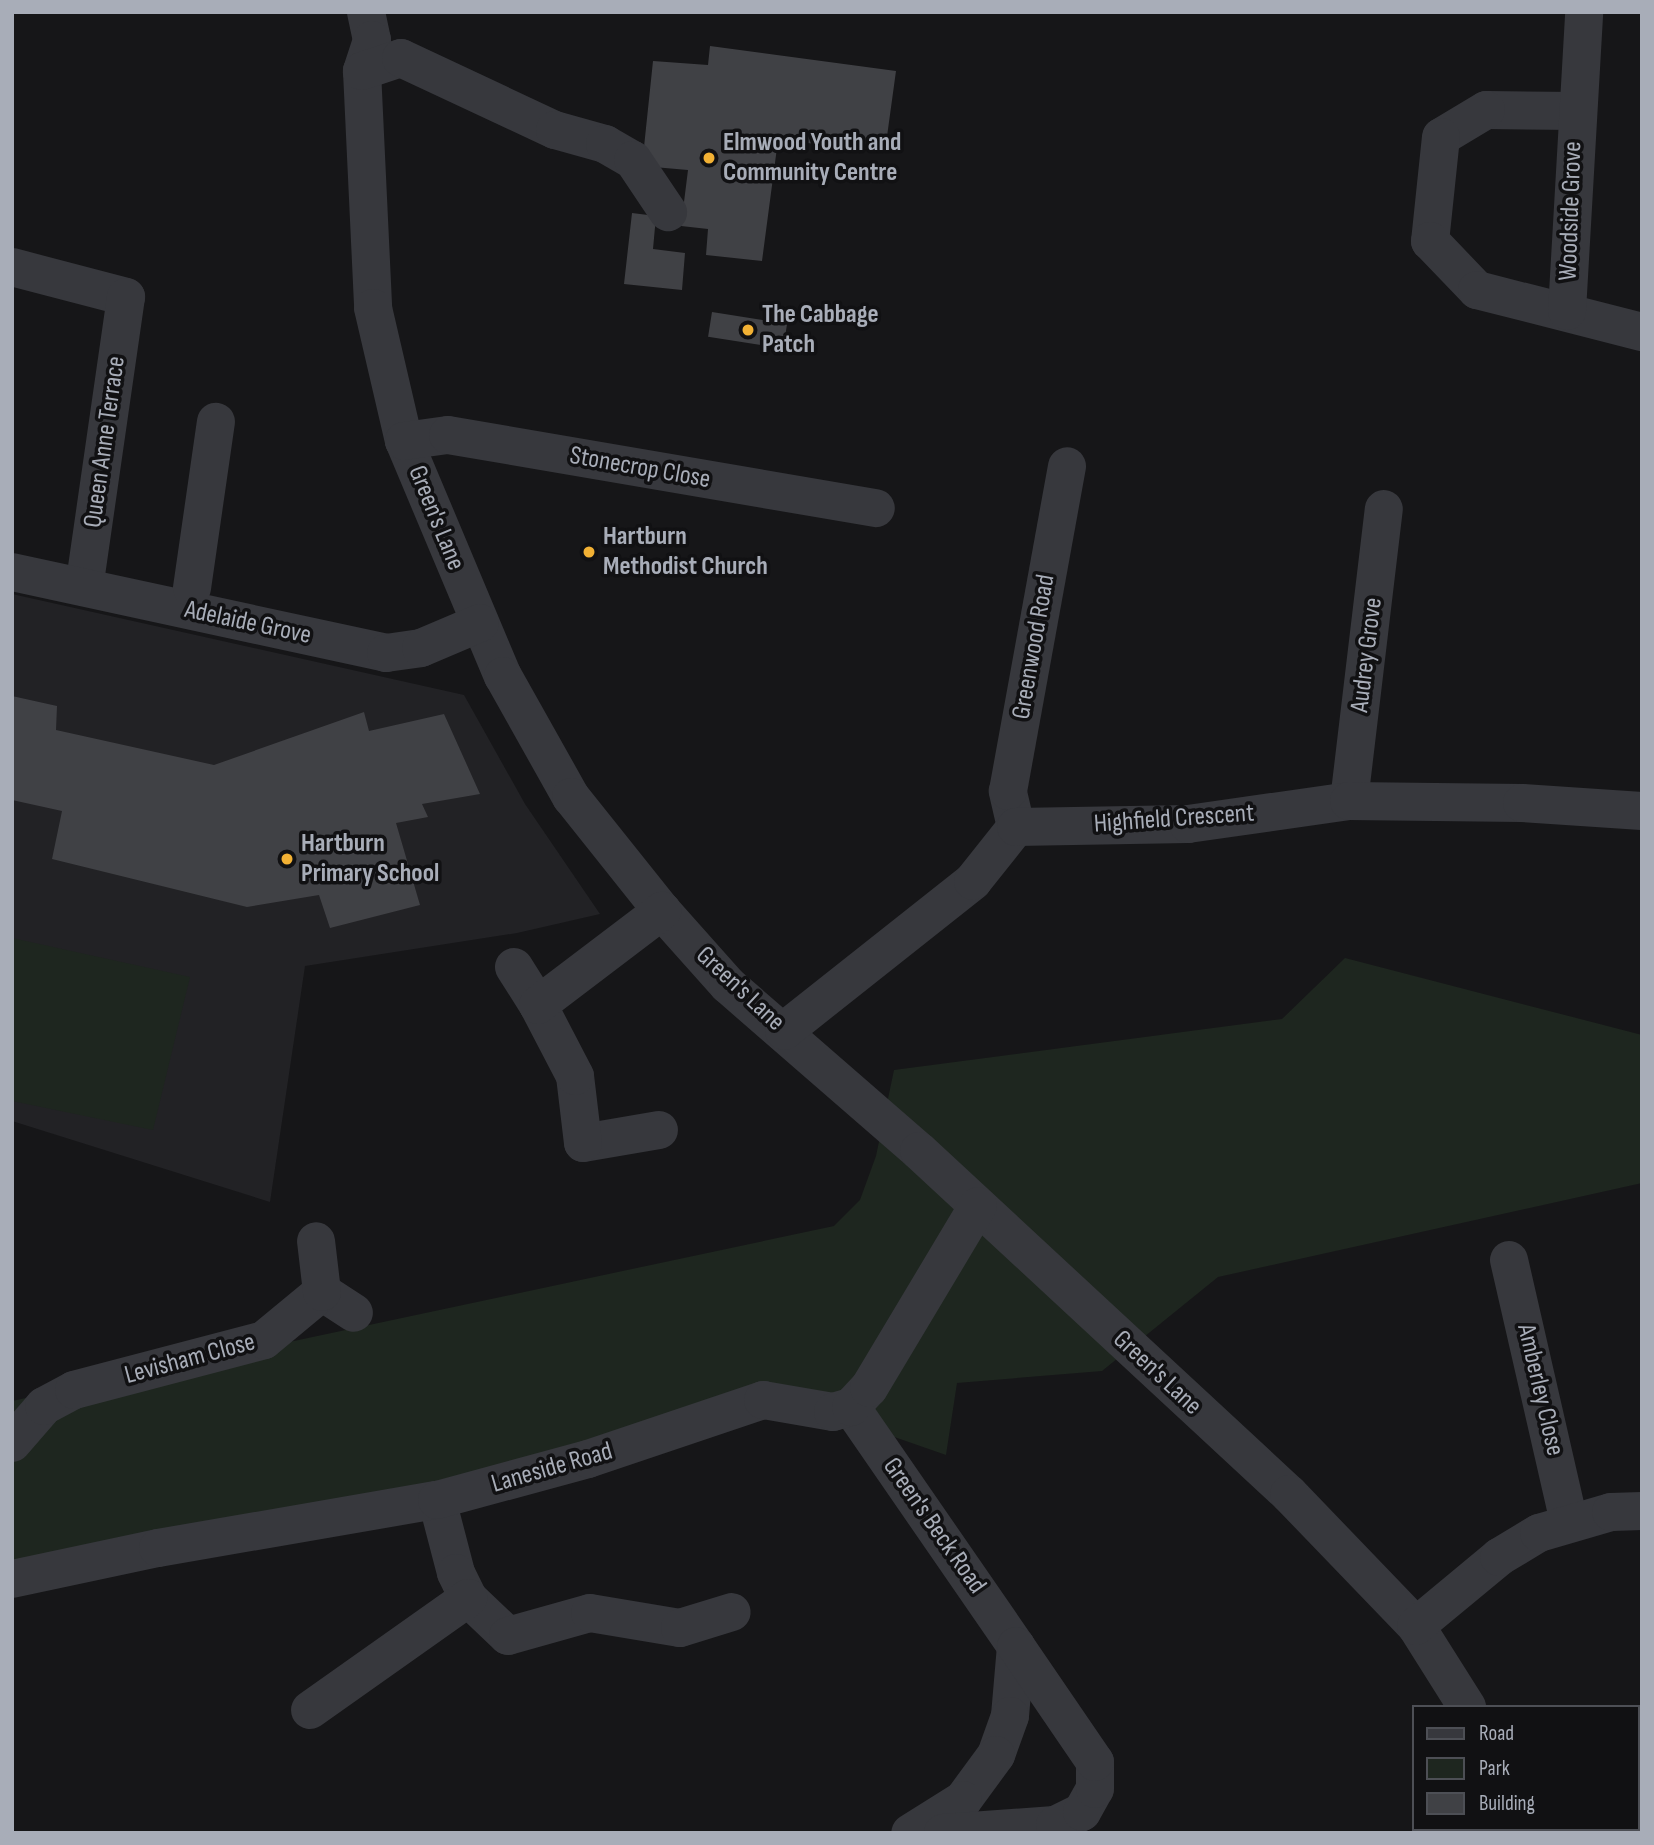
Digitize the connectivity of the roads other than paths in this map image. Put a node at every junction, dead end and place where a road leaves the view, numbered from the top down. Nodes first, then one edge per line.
1 (339, 12) edge
2 (366, 12) edge
3 (1584, 12) edge
4 (362, 71) junction
5 (1576, 111) junction
6 (668, 212) dead end
7 (12, 267) edge
8 (1567, 311) junction
9 (1642, 332) edge
10 (216, 422) dead end
11 (404, 441) junction
12 (1067, 466) dead end
13 (876, 508) dead end
14 (1384, 509) dead end
15 (12, 572) edge
16 (83, 587) junction
17 (192, 588) dead end
18 (480, 622) junction
19 (1349, 802) junction
20 (1642, 811) edge
21 (1016, 827) junction
22 (662, 911) junction
23 (514, 967) dead end
24 (538, 1005) junction
25 (784, 1031) junction
26 (659, 1130) dead end
27 (978, 1206) junction
28 (316, 1241) dead end
29 (1509, 1260) dead end
30 (322, 1292) junction
31 (354, 1313) dead end
32 (851, 1407) junction
33 (12, 1443) edge
34 (437, 1500) junction
35 (1642, 1511) edge
36 (1569, 1521) junction
37 (12, 1579) edge
38 (468, 1598) junction
39 (732, 1612) dead end
40 (1416, 1626) junction
41 (1016, 1646) junction
42 (1466, 1705) edge
43 (310, 1710) dead end
44 (911, 1833) edge
45 (943, 1833) edge

1 - 4 street, Green's Lane
2 - 4 street, Green's Lane
3 - 5 street, Woodside Grove
4 - 6 street
4 - 11 street, Green's Lane
5 - 8 street, Woodside Grove
5 - 8 street, Woodside Grove
7 - 16 street, Queen Anne Terrace
8 - 9 street, Woodside Grove
10 - 17 street
11 - 13 street, Stonecrop Close
11 - 18 street, Green's Lane
12 - 21 street, Greenwood Road
14 - 19 street, Audrey Grove
15 - 16 street, Adelaide Grove
16 - 18 street, Adelaide Grove
18 - 22 street, Green's Lane
19 - 20 street, Highfield Crescent
19 - 21 street, Highfield Crescent
21 - 25 street
22 - 24 street
22 - 25 street, Green's Lane
23 - 24 street
24 - 26 street
25 - 27 street, Green's Lane
27 - 32 street
27 - 40 street, Green's Lane
28 - 30 street
29 - 36 street, Amberley Close
30 - 31 street
30 - 33 street, Levisham Close
32 - 34 street, Laneside Road
32 - 41 street, Green's Beck Road
34 - 37 street, Laneside Road
34 - 38 street
35 - 36 street
36 - 40 street
38 - 39 street
38 - 43 street
40 - 42 street, Green's Lane
41 - 44 street
41 - 45 street, Green's Beck Road

